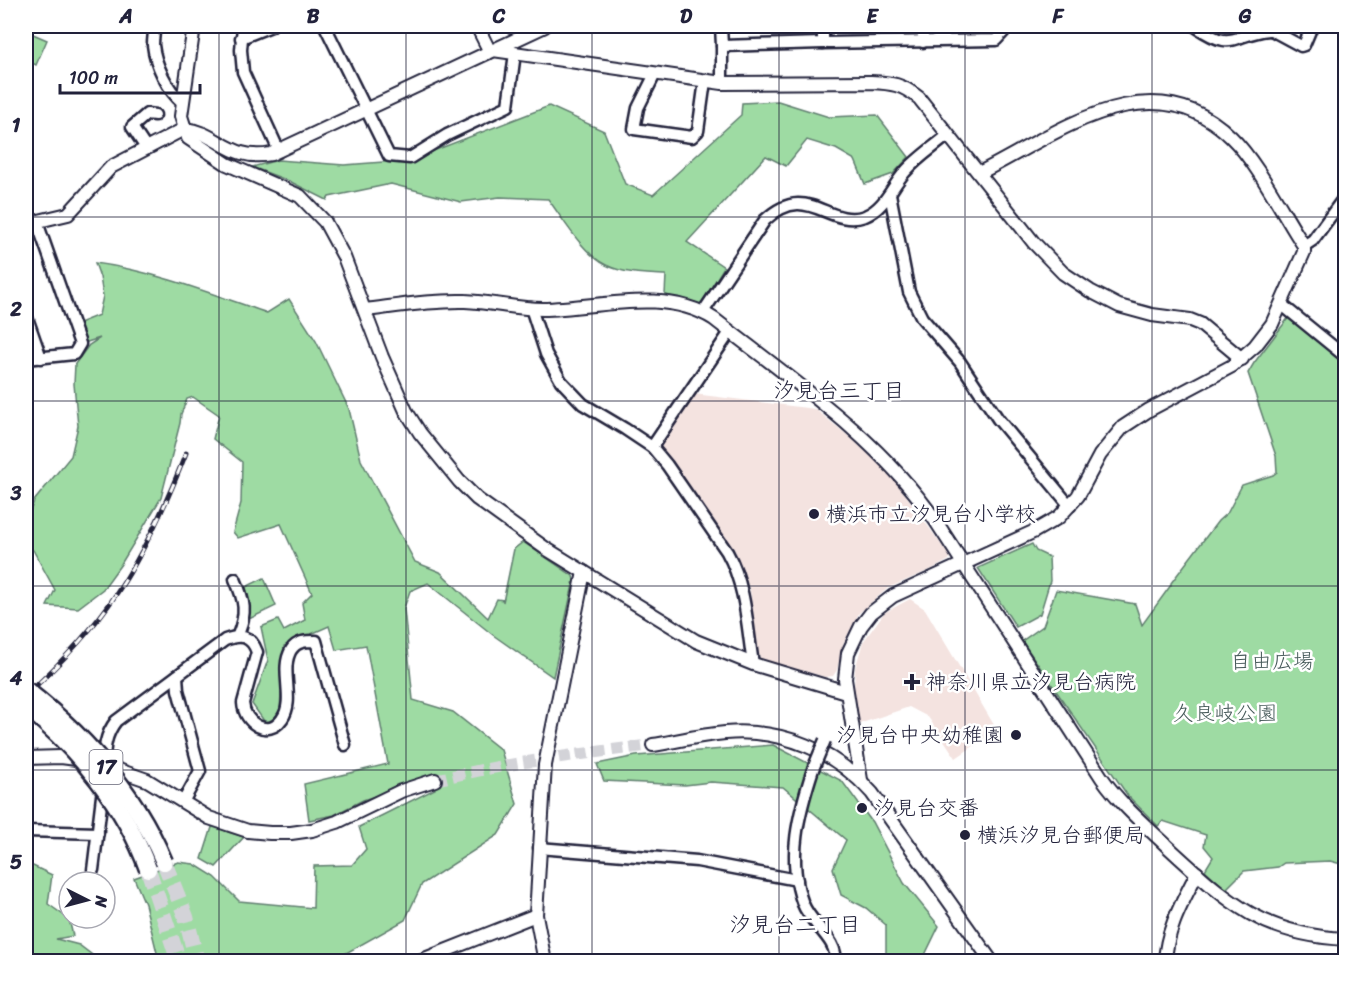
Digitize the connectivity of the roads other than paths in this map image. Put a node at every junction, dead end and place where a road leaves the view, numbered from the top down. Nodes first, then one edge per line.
1 (155, 26) edge
2 (194, 26) edge
3 (243, 26) edge
4 (271, 26) edge
5 (325, 26) edge
6 (477, 26) edge
7 (541, 26) edge
8 (721, 26) edge
9 (823, 26) edge
10 (923, 26) edge
11 (1009, 26) edge
12 (1195, 26) edge
13 (1312, 26) edge
14 (1266, 28) edge
15 (242, 38) junction
16 (923, 42) junction
17 (823, 43) junction
18 (722, 46) junction
19 (492, 51) junction
20 (515, 53) junction
21 (655, 74) junction
22 (705, 81) junction
23 (722, 83) junction
24 (182, 102) junction
25 (366, 110) junction
26 (155, 115) dead end
27 (184, 129) junction
28 (948, 135) junction
29 (146, 148) junction
30 (279, 151) junction
31 (978, 173) junction
32 (890, 194) junction
33 (1346, 195) edge
34 (31, 223) edge
35 (1304, 246) junction
36 (1281, 304) junction
37 (531, 308) junction
38 (365, 310) junction
39 (703, 312) junction
40 (26, 315) edge
41 (730, 332) junction
42 (1346, 357) edge
43 (41, 358) junction
44 (26, 359) edge
45 (1242, 359) junction
46 (652, 447) junction
47 (1070, 506) junction
48 (963, 565) junction
49 (584, 572) junction
50 (235, 579) dead end
51 (238, 635) junction
52 (753, 664) junction
53 (177, 676) junction
54 (26, 690) edge
55 (846, 692) junction
56 (26, 706) edge
57 (825, 740) dead end
58 (653, 745) tunnel mouth
59 (345, 746) dead end
60 (26, 758) edge
61 (104, 765) junction
62 (435, 780) tunnel mouth
63 (861, 780) junction
64 (183, 802) junction
65 (26, 831) edge
66 (98, 833) junction
67 (539, 848) junction
68 (164, 862) tunnel mouth
69 (148, 869) tunnel mouth
70 (93, 870) dead end
71 (1197, 873) junction
72 (797, 880) junction
73 (536, 915) junction
74 (1346, 939) edge
75 (417, 962) edge
76 (545, 962) edge
77 (835, 962) edge
78 (992, 962) edge
79 (1165, 962) edge

1 - 24 street
2 - 24 street
3 - 15 street
4 - 15 street
5 - 25 street
6 - 19 street
7 - 19 street
8 - 18 street
9 - 17 street
10 - 16 street
11 - 16 street
12 - 14 street
13 - 14 street
15 - 30 street
16 - 17 street
17 - 18 street
18 - 23 street
19 - 20 street
19 - 25 street
20 - 21 street
20 - 25 street
21 - 22 street
21 - 22 street
22 - 23 street
23 - 28 street
24 - 27 street
25 - 30 street
26 - 29 street
27 - 29 street
27 - 30 street
27 - 38 street
28 - 31 street
28 - 32 street
29 - 34 street
31 - 35 street
31 - 45 street
32 - 39 street
32 - 47 street
33 - 35 street
34 - 43 street
35 - 36 street
36 - 42 street
36 - 45 street
37 - 38 street
37 - 39 street
37 - 46 street
38 - 49 street
39 - 41 street
40 - 43 street
41 - 46 street
41 - 48 street
43 - 44 street
45 - 47 street
46 - 52 street
47 - 48 street
48 - 55 street
48 - 71 street
49 - 52 street
49 - 67 street
50 - 51 street
51 - 53 street
51 - 59 street
52 - 55 street
53 - 61 street
53 - 64 street
54 - 68 main road, 17, bridge
55 - 63 street
56 - 69 main road, 17, bridge
57 - 72 street, bridge
58 - 63 street
60 - 61 street
61 - 64 street
61 - 66 street
62 - 64 street
63 - 78 street
65 - 66 street
66 - 70 street
67 - 72 street
67 - 73 street
71 - 74 street
71 - 79 street
72 - 77 street
73 - 75 street
73 - 76 street

